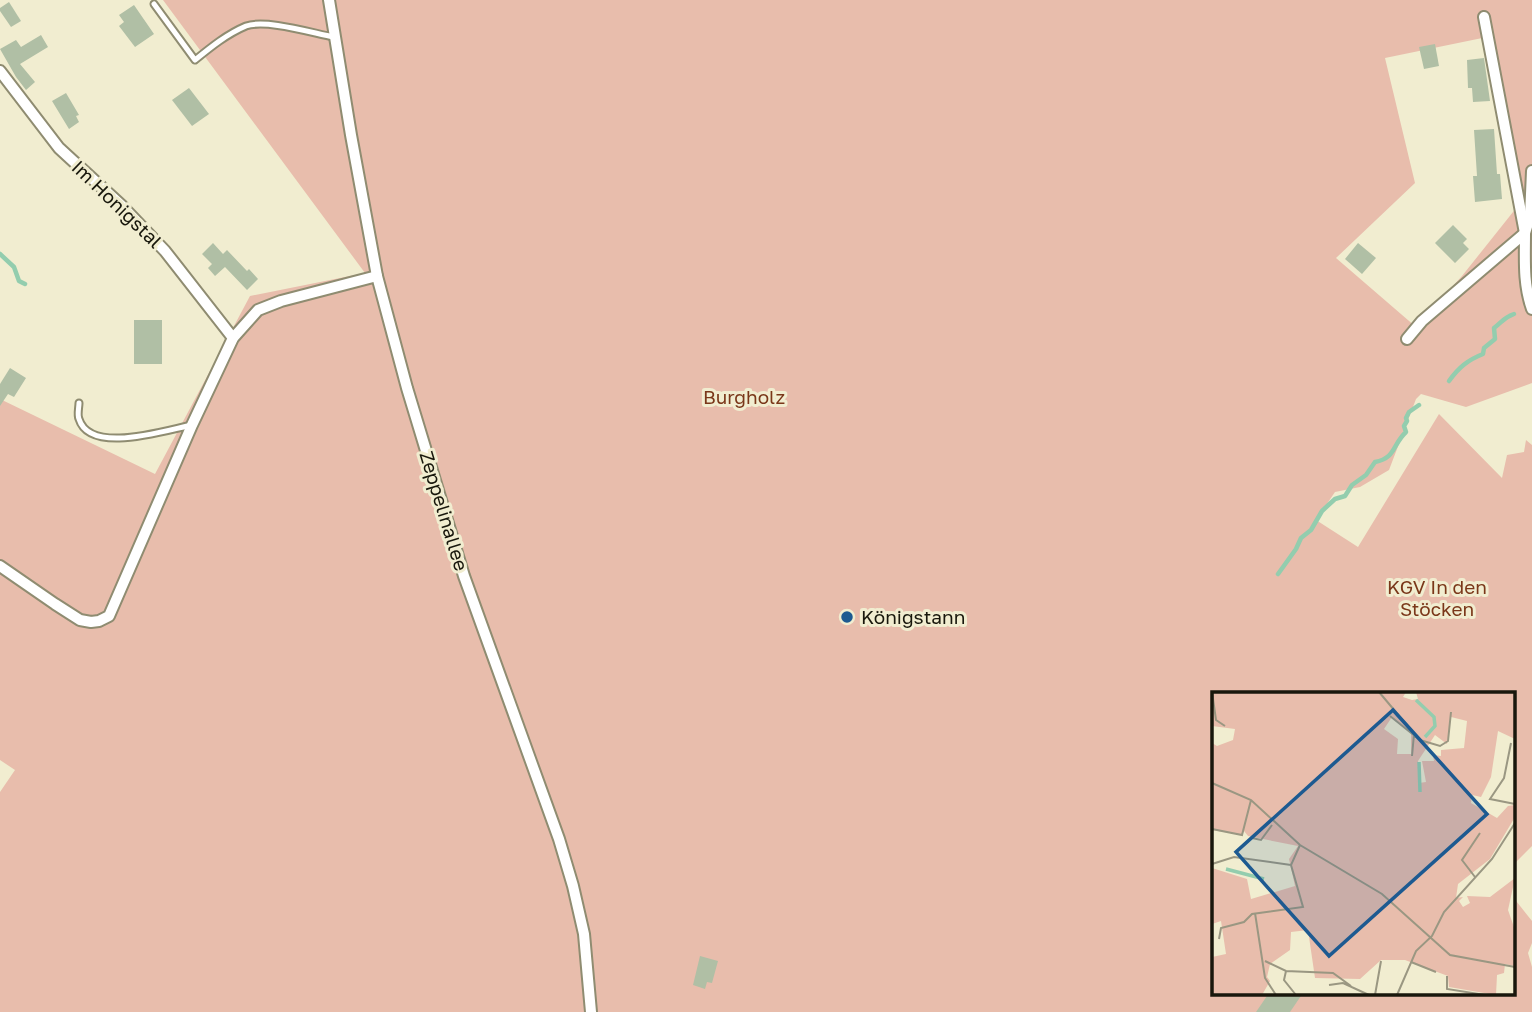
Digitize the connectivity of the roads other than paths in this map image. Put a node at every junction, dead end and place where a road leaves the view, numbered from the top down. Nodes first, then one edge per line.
1 (329, 0) edge
2 (154, 4) dead end
3 (1484, 17) dead end
4 (334, 37) junction
5 (0, 71) edge
6 (1532, 171) edge
7 (1525, 233) junction
8 (377, 276) junction
9 (1532, 309) edge
10 (233, 338) junction
11 (1407, 339) dead end
12 (79, 402) dead end
13 (192, 425) junction
14 (0, 566) edge
15 (591, 1012) edge

1 - 4 street, Zeppelinallee
2 - 4 lane
3 - 7 street
4 - 8 street, Zeppelinallee
5 - 10 street, Im Honigstal
6 - 7 street
7 - 9 street
7 - 11 street
8 - 10 street
8 - 15 street, Zeppelinallee
10 - 13 street
12 - 13 lane
13 - 14 street

